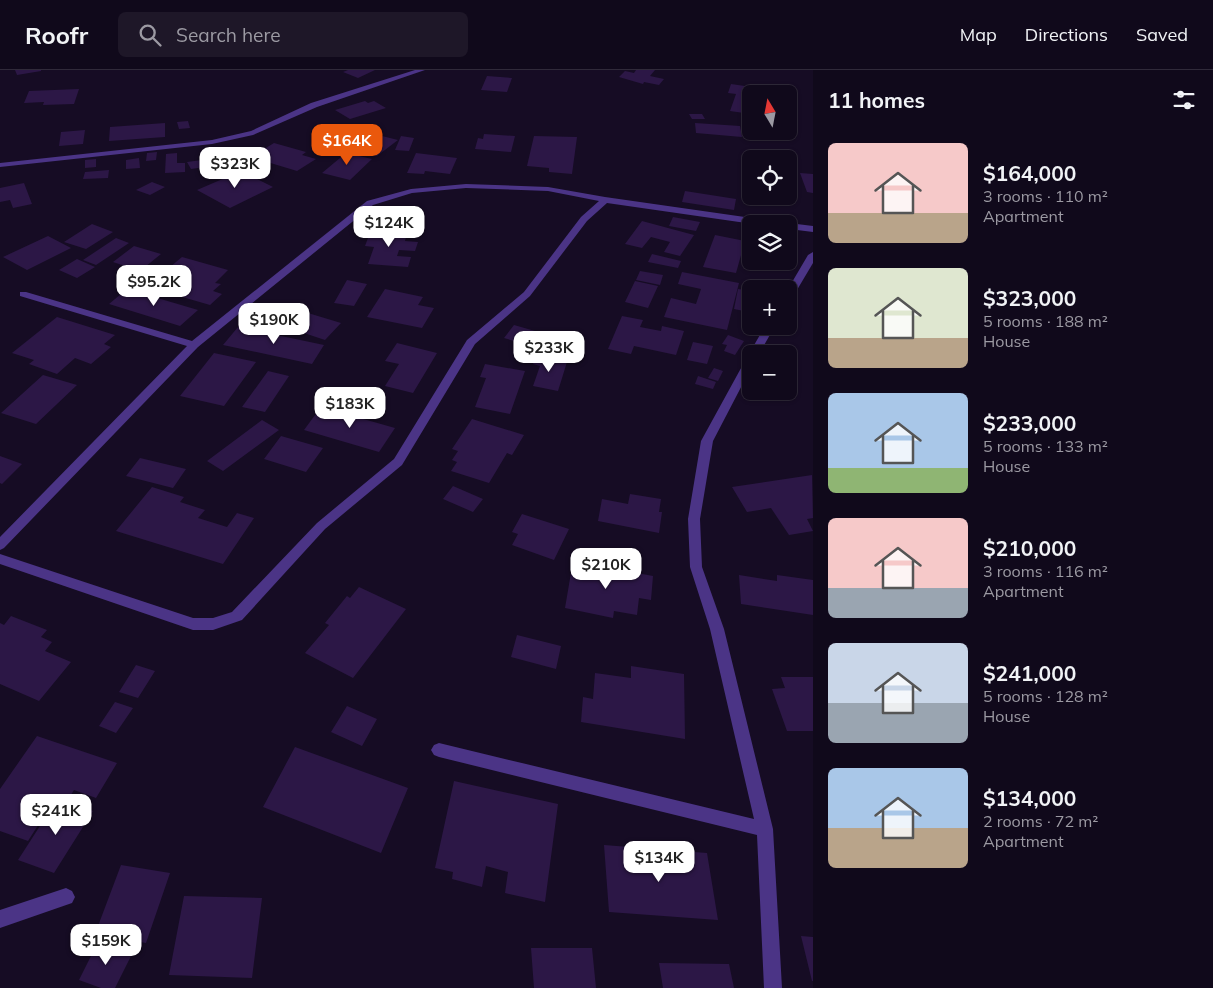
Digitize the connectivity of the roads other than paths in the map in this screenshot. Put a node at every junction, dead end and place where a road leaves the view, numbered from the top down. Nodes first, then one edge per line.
1 (422, 70) edge
2 (0, 165) edge
3 (605, 200) junction
4 (742, 220) edge
5 (797, 227) edge
6 (813, 229) edge
7 (813, 255) edge
8 (797, 282) edge
9 (23, 294) dead end
10 (194, 345) junction
11 (742, 376) edge
12 (0, 545) edge
13 (0, 560) edge
14 (439, 750) dead end
15 (764, 829) junction
16 (66, 897) dead end
17 (0, 919) edge
18 (773, 988) edge

1 - 2 street
3 - 4 street
3 - 10 street
3 - 13 street
5 - 6 street
7 - 8 street
9 - 10 street
10 - 12 street
11 - 15 street
14 - 15 street
15 - 18 street
16 - 17 street

